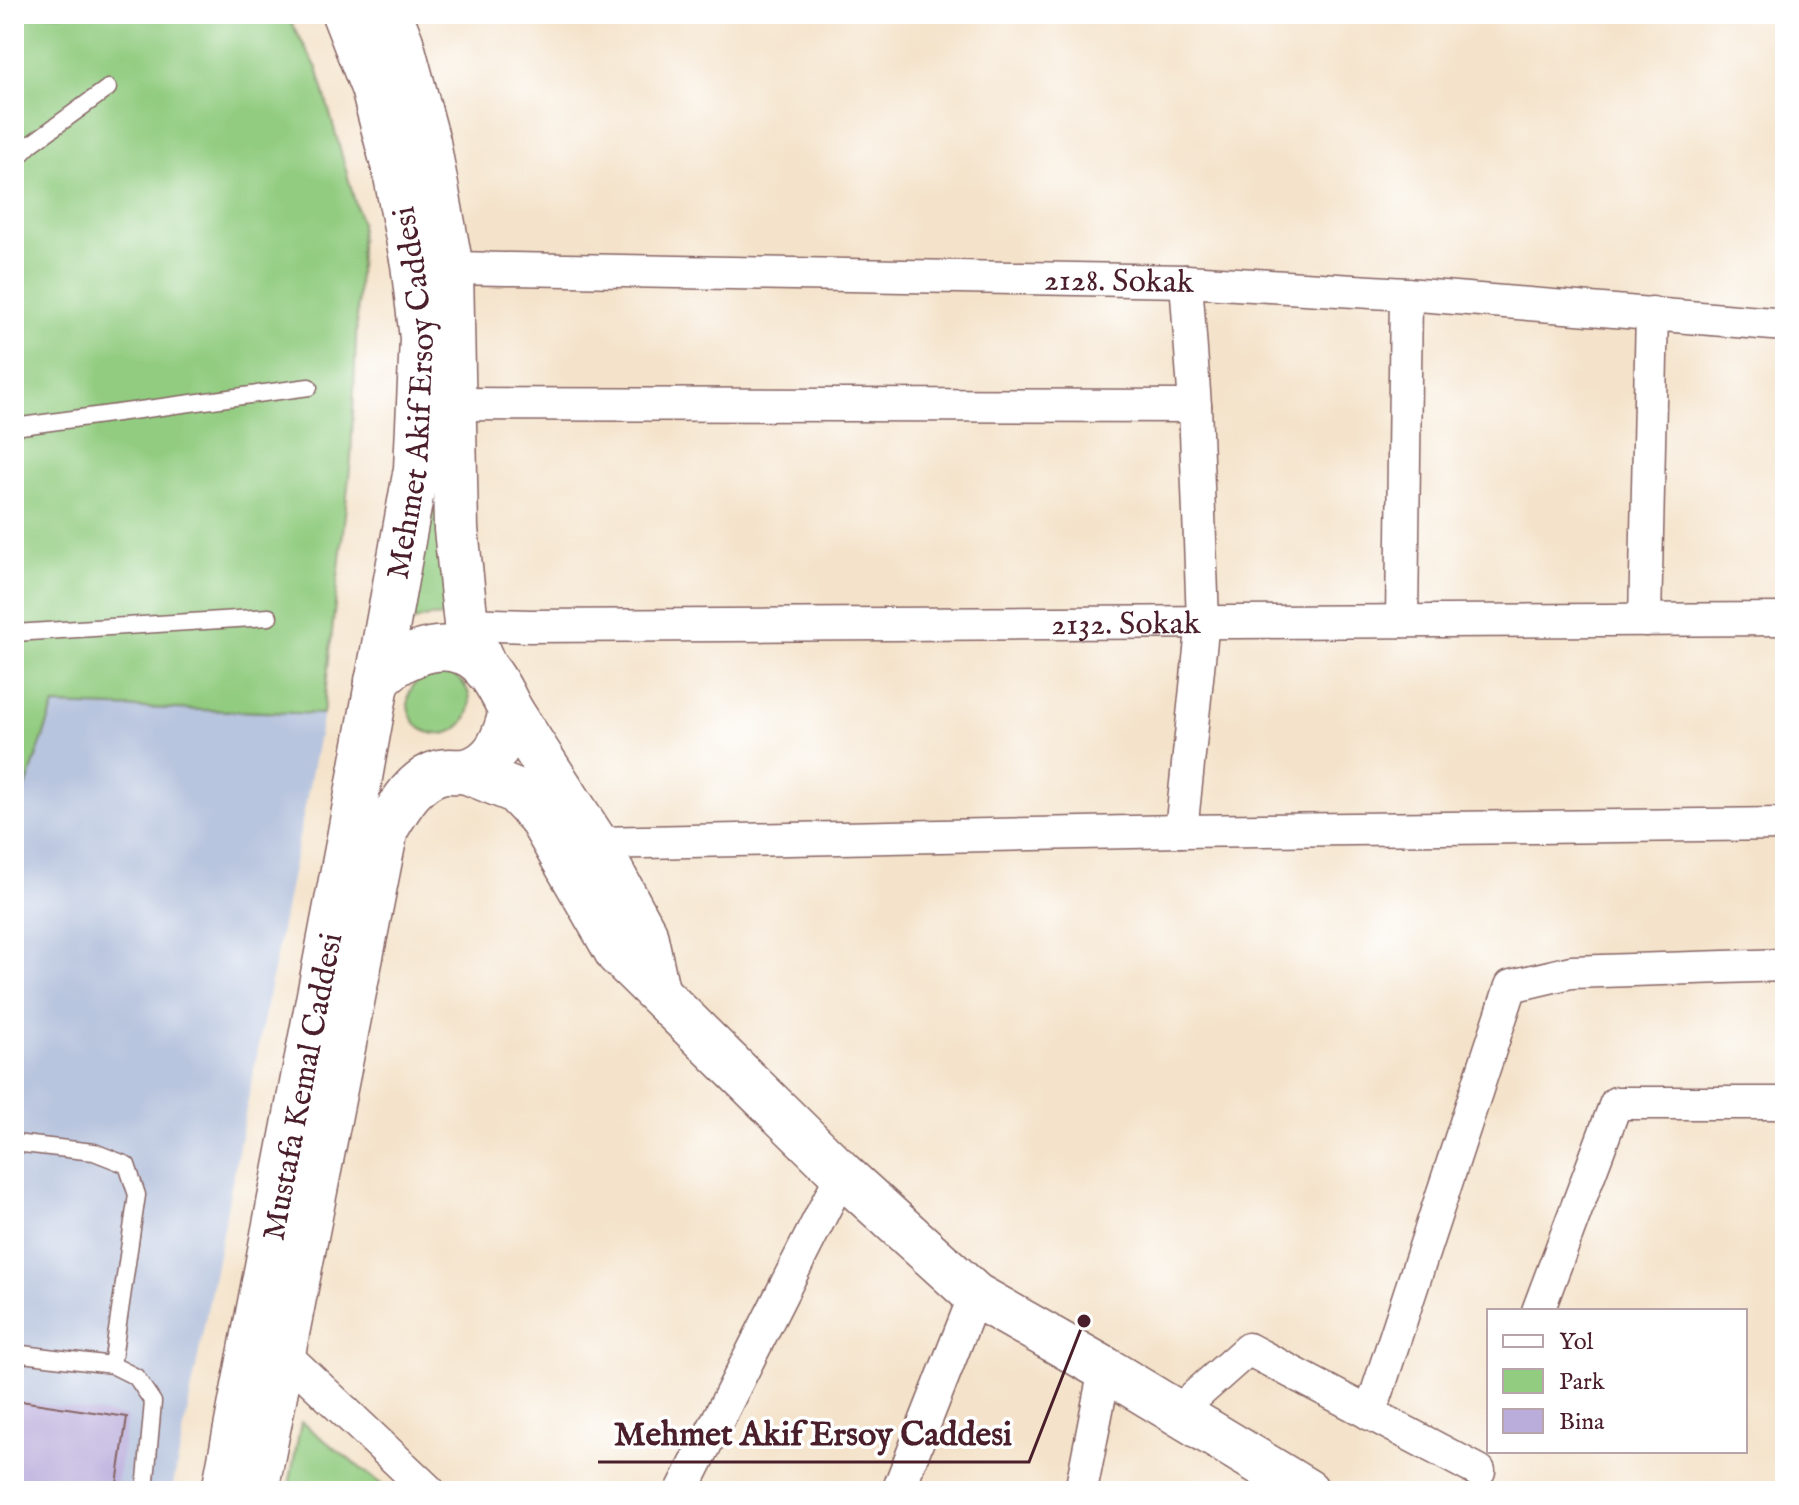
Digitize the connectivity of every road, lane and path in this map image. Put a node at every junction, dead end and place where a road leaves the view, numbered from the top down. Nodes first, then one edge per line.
1 (344, 14) edge
2 (390, 14) edge
3 (108, 88) dead end
4 (14, 161) edge
5 (451, 268) junction
6 (1186, 281) junction
7 (1406, 294) junction
8 (1652, 313) junction
9 (1785, 325) edge
10 (309, 387) dead end
11 (452, 404) junction
12 (1195, 406) junction
13 (14, 427) edge
14 (269, 617) dead end
15 (1785, 619) edge
16 (1645, 620) junction
17 (1203, 621) junction
18 (1402, 621) junction
19 (466, 624) junction
20 (14, 633) edge
21 (486, 670) junction
22 (374, 693) junction
23 (511, 711) junction
24 (453, 771) junction
25 (1785, 824) edge
26 (1181, 831) junction
27 (596, 843) junction
28 (1785, 965) edge
29 (657, 990) junction
30 (1785, 1103) edge
31 (14, 1143) edge
32 (842, 1174) junction
33 (975, 1295) junction
34 (1539, 1309) edge
35 (14, 1353) edge
36 (284, 1354) junction
37 (112, 1365) junction
38 (1105, 1369) junction
39 (1176, 1413) junction
40 (1370, 1414) junction
41 (1485, 1468) edge
42 (1295, 1488) edge
43 (145, 1491) edge
44 (224, 1491) edge
45 (256, 1491) edge
46 (429, 1491) edge
47 (682, 1491) edge
48 (898, 1491) edge
49 (1081, 1491) edge

1 - 22 main road, Mehmet Akif Ersoy Caddesi
2 - 5 main road, Mehmet Akif Ersoy Caddesi
3 - 4 lane
5 - 6 street, 2128. Sokak
5 - 11 main road, Mehmet Akif Ersoy Caddesi
6 - 7 street, 2128. Sokak
6 - 12 street
7 - 8 street, 2128. Sokak
7 - 18 street
8 - 9 street, 2128. Sokak
8 - 16 street
10 - 13 lane
11 - 12 street
11 - 19 main road, Mehmet Akif Ersoy Caddesi
12 - 17 street
14 - 20 lane
15 - 16 street, 2132. Sokak
16 - 18 street, 2132. Sokak
17 - 18 street, 2132. Sokak
17 - 19 street, 2132. Sokak
17 - 26 street
19 - 21 main road, Mehmet Akif Ersoy Caddesi
21 - 22 main road
21 - 23 main road
22 - 24 main road
22 - 44 main road, Mustafa Kemal Caddesi
23 - 24 main road
23 - 27 main road
24 - 29 main road
24 - 36 main road, Mustafa Kemal Caddesi
25 - 26 street
26 - 27 street
27 - 29 main road
28 - 40 street
29 - 32 main road
30 - 34 street
31 - 37 lane
32 - 33 main road
32 - 47 street
33 - 38 main road
33 - 48 street
35 - 37 lane
36 - 45 main road, Mustafa Kemal Caddesi
36 - 46 street
37 - 43 lane
38 - 39 main road
38 - 49 street
39 - 40 street
39 - 42 main road
40 - 41 street

